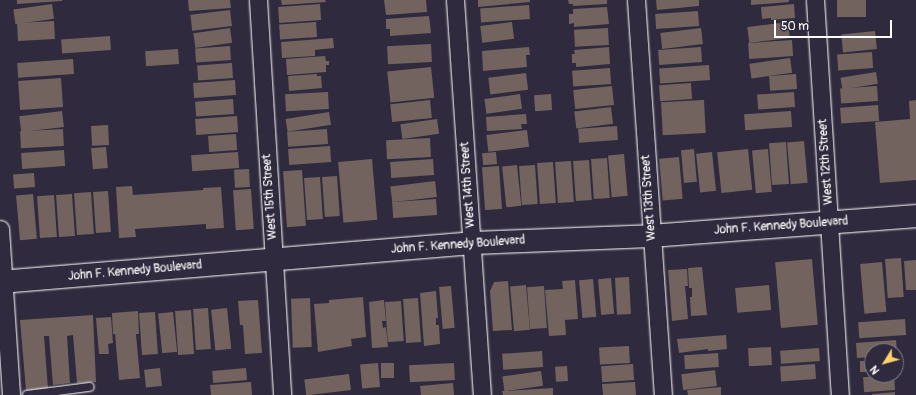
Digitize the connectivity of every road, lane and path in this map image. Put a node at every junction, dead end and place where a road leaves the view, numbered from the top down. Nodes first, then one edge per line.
1 (258, 0) edge
2 (455, 0) edge
3 (636, 0) edge
4 (815, 0) edge
5 (916, 216) edge
6 (830, 222) junction
7 (0, 229) edge
8 (651, 236) junction
9 (472, 243) junction
10 (274, 259) junction
11 (2, 282) edge
12 (88, 387) dead end
13 (11, 395) edge
14 (27, 395) edge
15 (282, 395) edge
16 (482, 395) edge
17 (663, 395) edge
18 (840, 395) edge

1 - 10 street, West 15th Street
2 - 9 street, West 14th Street
3 - 8 street, West 13th Street
4 - 6 street, West 12th Street
5 - 6 main road, John F. Kennedy Boulevard
6 - 8 main road, John F. Kennedy Boulevard
6 - 18 street, West 12th Street
7 - 11 street
8 - 9 main road, John F. Kennedy Boulevard
8 - 17 street, West 13th Street
9 - 10 main road, John F. Kennedy Boulevard
9 - 16 street, West 14th Street
10 - 11 main road, John F. Kennedy Boulevard
10 - 15 street, West 15th Street
11 - 13 street
12 - 14 lane

